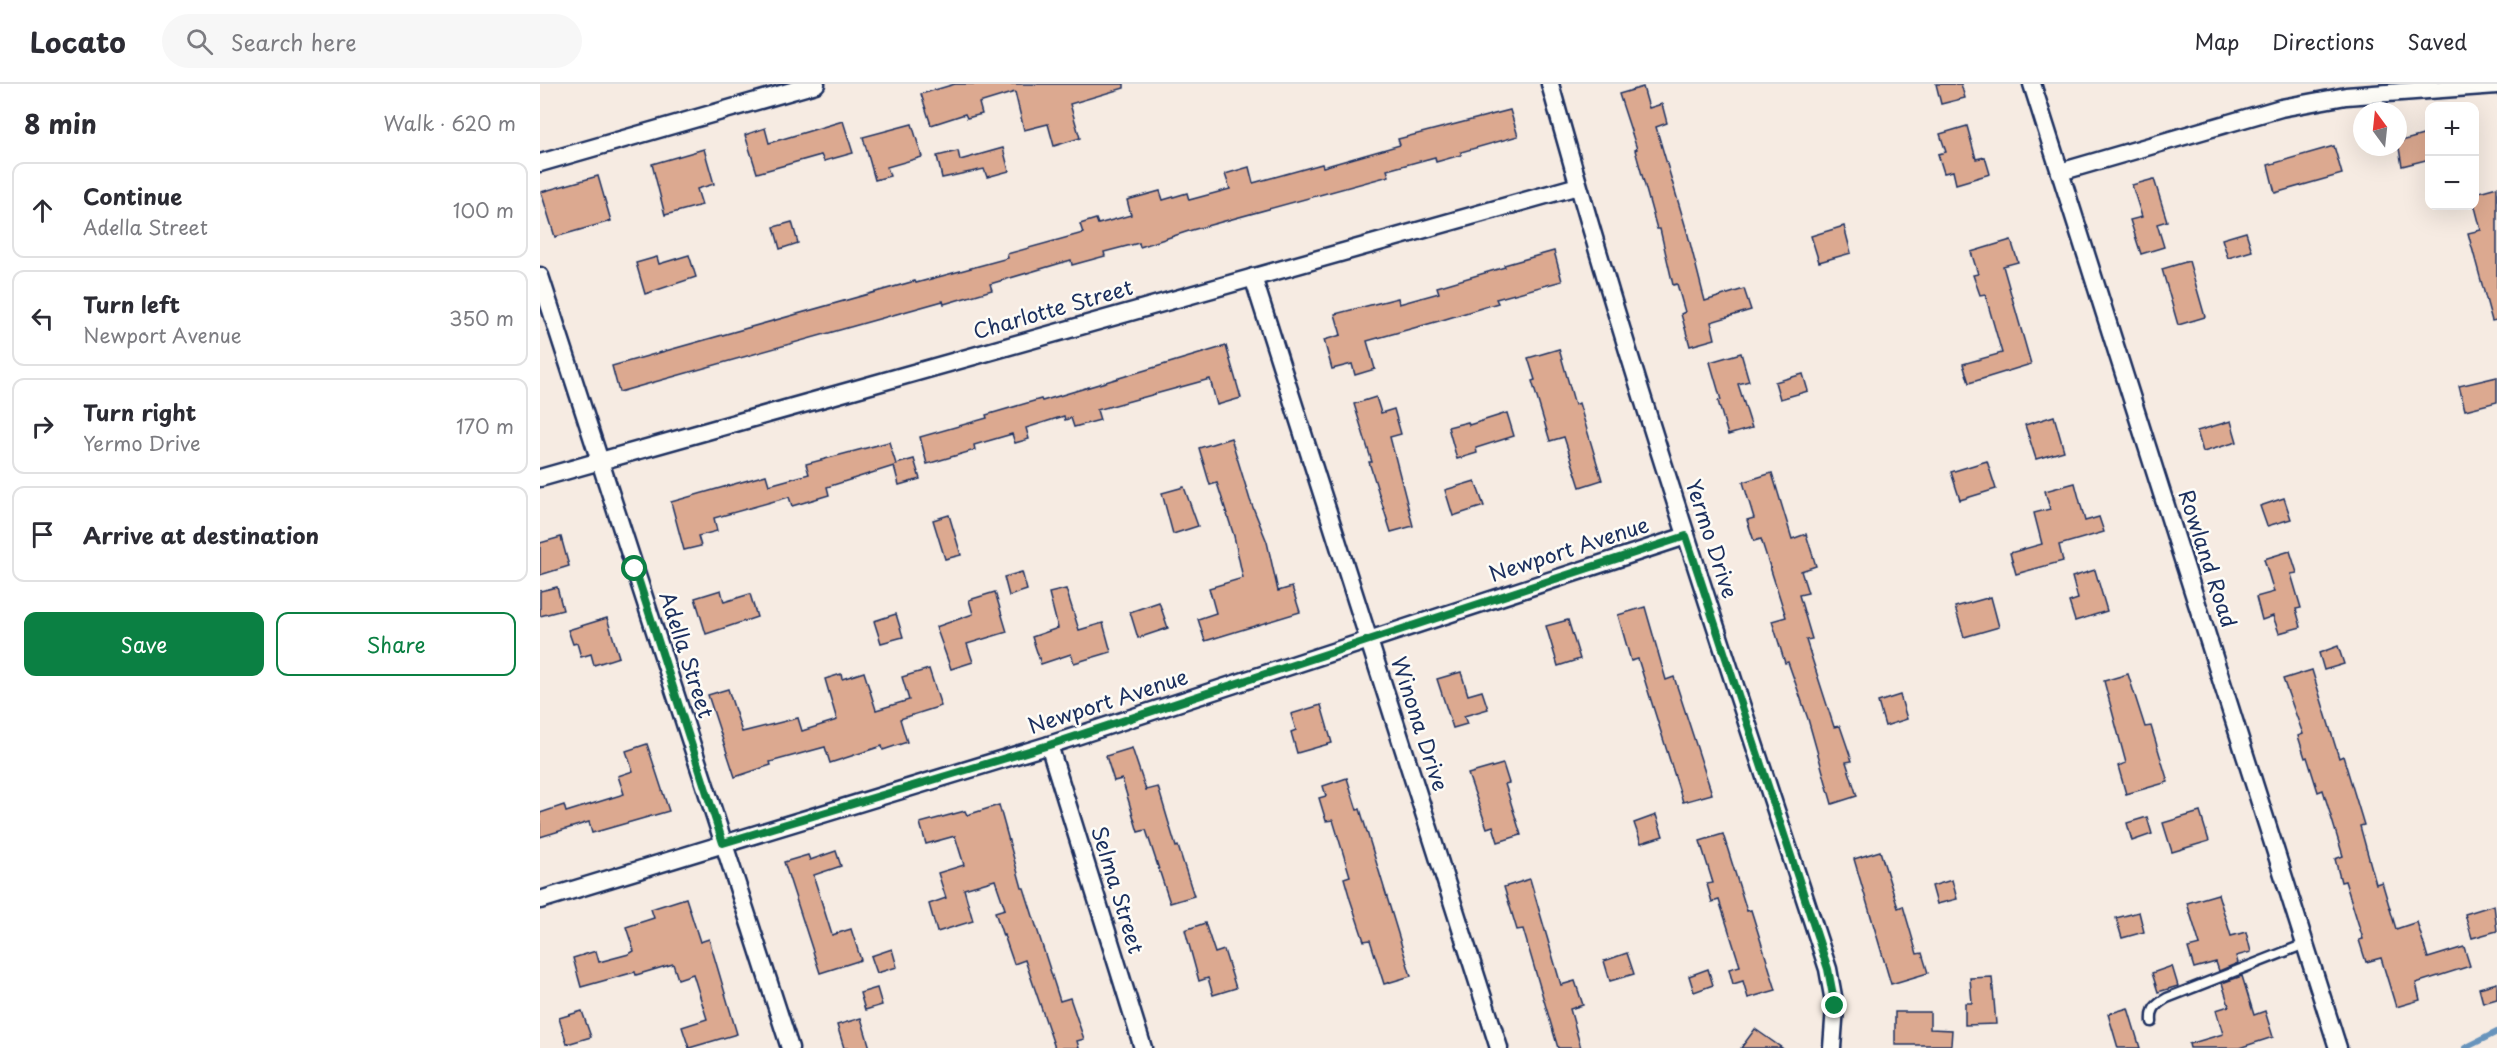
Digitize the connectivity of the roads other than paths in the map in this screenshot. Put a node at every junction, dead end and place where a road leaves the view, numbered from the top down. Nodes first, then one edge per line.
1 (816, 84) edge
2 (1550, 84) edge
3 (2032, 84) edge
4 (2497, 85) edge
5 (540, 164) edge
6 (2060, 172) junction
7 (1578, 186) junction
8 (540, 276) edge
9 (1253, 277) junction
10 (600, 461) junction
11 (540, 478) edge
12 (1686, 536) junction
13 (1368, 640) junction
14 (1049, 745) junction
15 (723, 843) junction
16 (540, 900) edge
17 (2305, 944) junction
18 (2152, 1023) dead end
19 (789, 1048) edge
20 (1143, 1048) edge
21 (1499, 1048) edge
22 (1832, 1048) edge
23 (2338, 1048) edge

1 - 5 street
2 - 7 street, Yermo Drive
3 - 6 street, Rowland Road
4 - 6 street
6 - 17 street, Rowland Road
7 - 9 street, Charlotte Street
7 - 12 street, Yermo Drive
8 - 10 street, Adella Street
9 - 10 street, Charlotte Street
9 - 13 street, Winona Drive
10 - 11 street, Charlotte Street
10 - 15 street, Adella Street
12 - 13 street, Newport Avenue
12 - 22 street, Yermo Drive
13 - 14 street, Newport Avenue
13 - 21 street, Winona Drive
14 - 15 street, Newport Avenue
14 - 20 street, Selma Street
15 - 16 street, Newport Avenue
15 - 19 street, Adella Street
17 - 18 lane
17 - 23 street, Rowland Road

